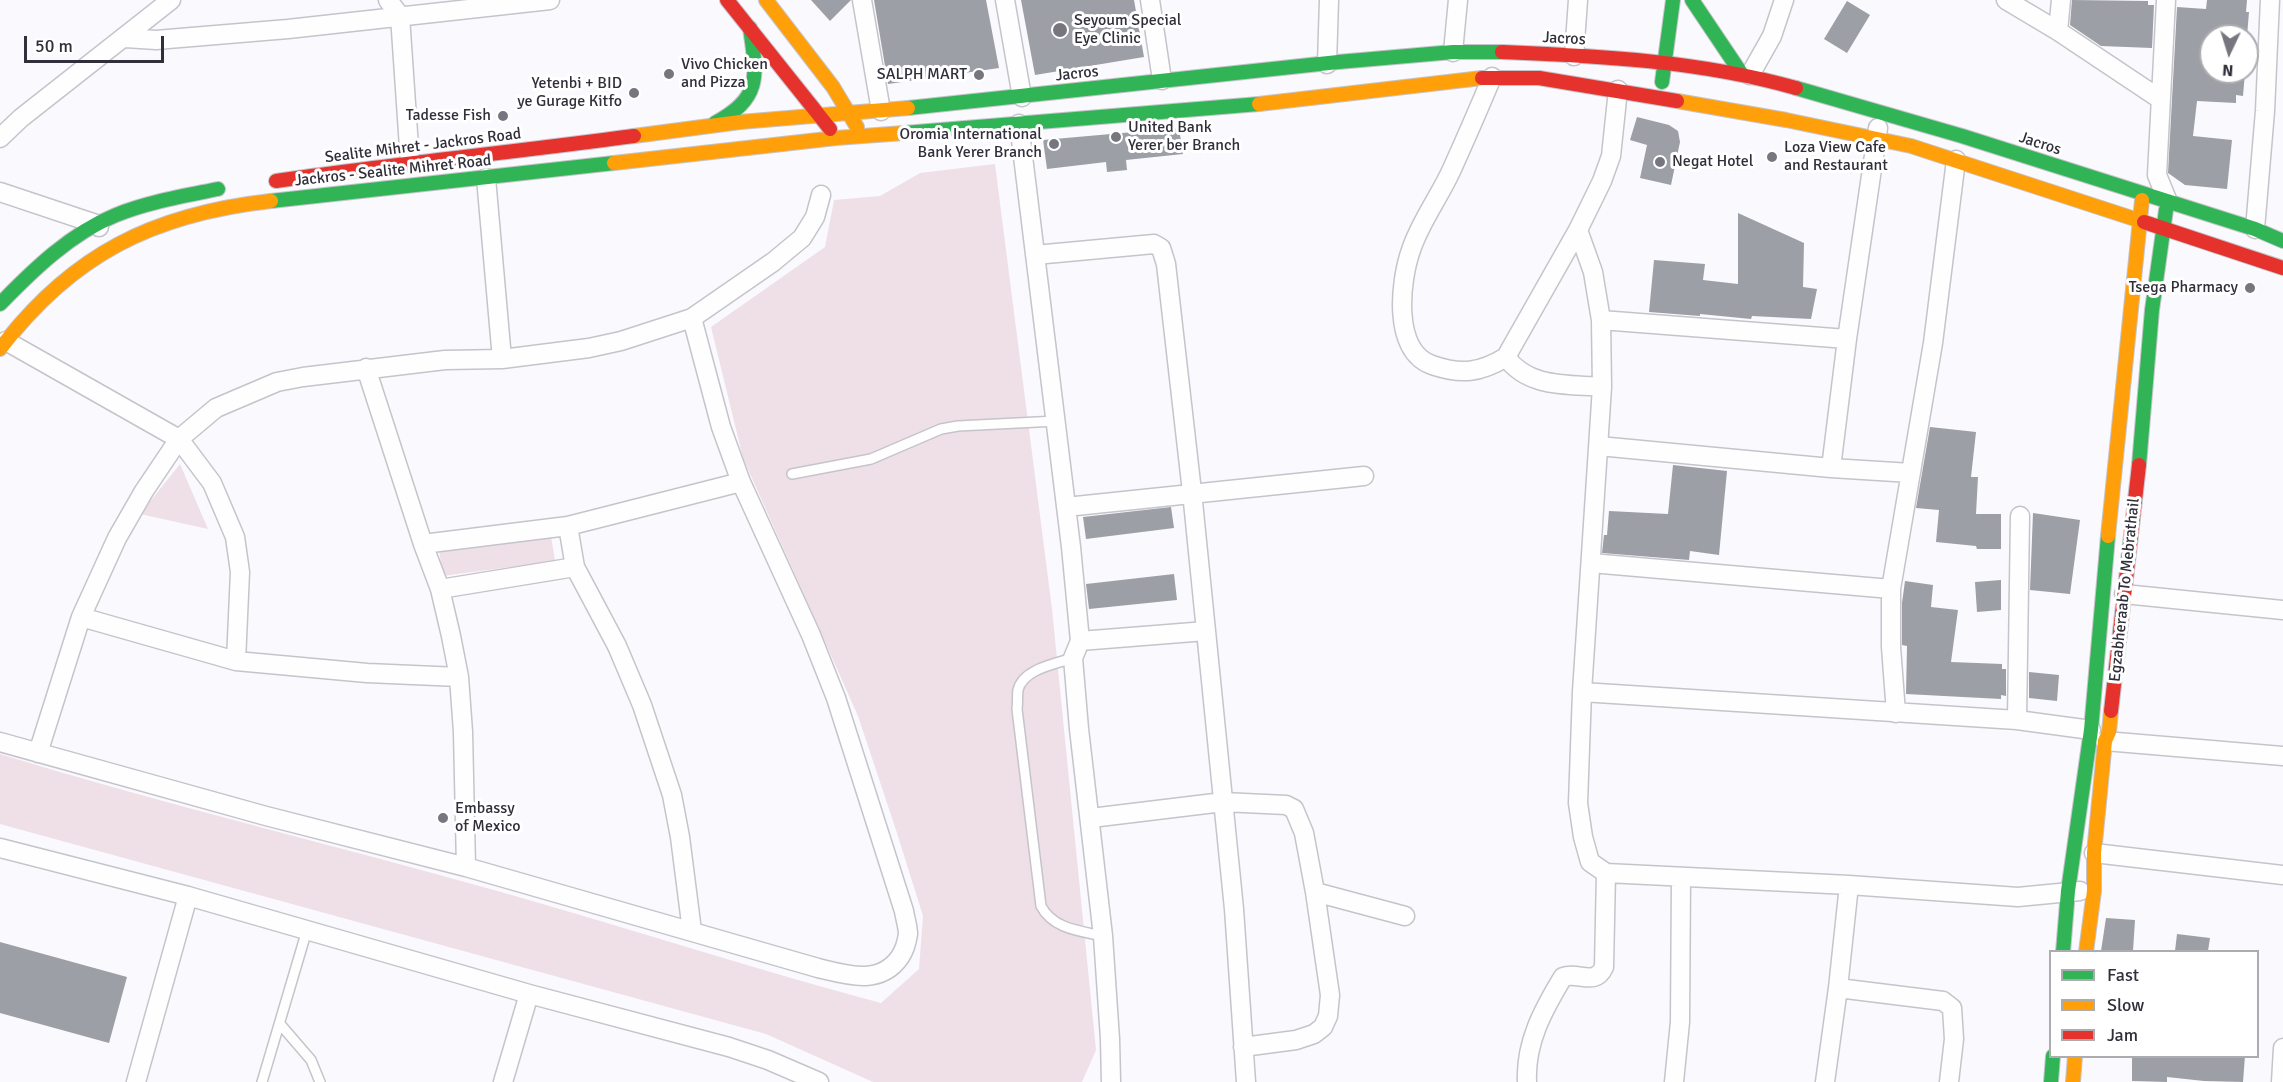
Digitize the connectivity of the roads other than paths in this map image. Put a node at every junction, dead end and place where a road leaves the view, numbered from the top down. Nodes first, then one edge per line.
1 (171, 0) edge
2 (388, 0) edge
3 (550, 0) edge
4 (728, 0) edge
5 (766, 0) edge
6 (862, 0) edge
7 (1005, 0) edge
8 (1150, 0) edge
9 (1329, 0) edge
10 (1458, 0) edge
11 (1578, 0) edge
12 (1673, 0) edge
13 (1692, 0) edge
14 (1784, 0) edge
15 (2006, 0) edge
16 (2061, 0) edge
17 (2166, 0) edge
18 (2270, 0) edge
19 (400, 16) junction
20 (750, 28) junction
21 (2058, 31) junction
22 (125, 38) junction
23 (1453, 52) junction
24 (1574, 56) junction
25 (1663, 62) junction
26 (1327, 64) junction
27 (1745, 74) junction
28 (1492, 77) junction
29 (1162, 80) junction
30 (1618, 90) junction
31 (1023, 97) junction
32 (1660, 99) junction
33 (2160, 99) junction
34 (882, 111) junction
35 (1882, 112) junction
36 (2274, 112) edge
37 (850, 114) junction
38 (820, 117) junction
39 (1019, 124) junction
40 (704, 128) junction
41 (862, 136) junction
42 (0, 138) edge
43 (836, 138) junction
44 (1876, 138) junction
45 (1956, 160) junction
46 (410, 162) junction
47 (2157, 175) junction
48 (486, 178) junction
49 (263, 183) dead end
50 (229, 187) dead end
51 (0, 192) edge
52 (2143, 194) junction
53 (821, 195) dead end
54 (2168, 202) junction
55 (2140, 221) junction
56 (96, 224) junction
57 (2164, 228) junction
58 (2255, 229) junction
59 (1578, 230) junction
60 (2283, 241) edge
61 (116, 244) junction
62 (1035, 255) junction
63 (2283, 268) edge
64 (0, 304) edge
65 (692, 318) junction
66 (1601, 320) junction
67 (1847, 339) junction
68 (3, 345) edge
69 (1506, 357) junction
70 (502, 359) junction
71 (366, 368) junction
72 (1602, 387) junction
73 (1057, 421) junction
74 (179, 439) junction
75 (1599, 446) junction
76 (1831, 468) junction
77 (1911, 473) junction
78 (792, 474) dead end
79 (1364, 476) dead end
80 (741, 482) junction
81 (1192, 492) junction
82 (1066, 507) junction
83 (2020, 516) dead end
84 (567, 526) junction
85 (423, 544) junction
86 (1591, 563) junction
87 (575, 567) junction
88 (440, 589) junction
89 (1892, 589) junction
90 (2124, 594) junction
91 (2283, 610) edge
92 (81, 617) junction
93 (1206, 630) junction
94 (1076, 649) junction
95 (236, 661) junction
96 (459, 677) junction
97 (1582, 692) junction
98 (1896, 713) junction
99 (2017, 720) junction
100 (2098, 735) junction
101 (0, 742) edge
102 (38, 753) junction
103 (2283, 756) edge
104 (1223, 802) junction
105 (1091, 818) junction
106 (0, 848) edge
107 (2094, 853) junction
108 (466, 867) junction
109 (1606, 873) junction
110 (2283, 875) edge
111 (1681, 877) junction
112 (1849, 885) junction
113 (1315, 891) junction
114 (2068, 891) junction
115 (2094, 891) junction
116 (188, 896) junction
117 (1405, 916) dead end
118 (307, 930) junction
119 (692, 931) junction
120 (1104, 936) junction
121 (2063, 950) edge
122 (2086, 950) edge
123 (1838, 988) junction
124 (529, 994) junction
125 (280, 1024) junction
126 (1244, 1047) junction
127 (2283, 1048) edge
128 (2053, 1058) edge
129 (2075, 1058) edge
130 (784, 1075) edge
131 (136, 1082) edge
132 (262, 1082) edge
133 (320, 1082) edge
134 (503, 1082) edge
135 (819, 1082) edge
136 (1111, 1082) edge
137 (1246, 1082) edge
138 (1527, 1082) edge
139 (1674, 1082) edge
140 (1825, 1082) edge
141 (1949, 1082) edge
142 (2050, 1082) edge
143 (2073, 1082) edge
144 (2281, 1082) edge

1 - 22 street
2 - 19 street
3 - 19 street
4 - 20 main road
5 - 37 main road
6 - 34 street
7 - 31 street
8 - 29 street
9 - 26 street
10 - 23 street
11 - 24 street
12 - 25 main road
13 - 27 main road
14 - 27 street
15 - 21 street
16 - 21 street
17 - 33 street
18 - 36 street
19 - 22 street
19 - 46 street
20 - 38 main road
20 - 40 main road
21 - 33 street
22 - 42 street
23 - 24 main road, Jacros
23 - 26 main road, Jacros
24 - 25 main road, Jacros
25 - 27 main road, Jacros
25 - 32 main road
26 - 29 main road, Jacros
27 - 35 main road, Jacros
28 - 30 main road
28 - 39 main road
28 - 69 street
29 - 31 main road, Jacros
30 - 32 main road
30 - 59 street
31 - 34 main road, Jacros
32 - 44 main road
33 - 47 street
34 - 37 main road, Jacros
35 - 44 street
35 - 52 main road, Jacros
36 - 58 street
37 - 38 main road, Jacros
37 - 41 main road
38 - 40 main road, Jacros
38 - 43 main road
39 - 41 main road
39 - 62 street
40 - 46 main road, Sealite Mihret - Jackros Road
41 - 43 main road
43 - 48 main road, Jackros - Sealite Mihret Road
44 - 45 main road
44 - 67 street
45 - 55 main road
45 - 77 street
46 - 49 main road, Sealite Mihret - Jackros Road
47 - 52 street
47 - 54 street
48 - 61 main road, Jackros - Sealite Mihret Road
48 - 70 street
50 - 56 main road
51 - 56 street
52 - 54 main road, Jacros
52 - 55 main road
53 - 65 street
54 - 57 main road, Egzabheraab To Mebrathail
54 - 58 main road, Jacros
55 - 57 main road
55 - 100 main road
56 - 61 street
56 - 64 main road
57 - 63 main road
57 - 90 main road, Egzabheraab To Mebrathail
58 - 60 main road, Jacros
59 - 66 street
59 - 69 street
61 - 68 main road, Jackros - Sealite Mihret Road
62 - 73 street
62 - 81 street
65 - 70 street
65 - 80 street
66 - 67 street
66 - 72 street
67 - 76 street
68 - 74 street
69 - 72 street
70 - 71 street
71 - 74 street
71 - 85 street
72 - 75 street
73 - 78 lane
73 - 82 street
74 - 92 street
74 - 95 street
75 - 76 street
75 - 86 street
76 - 77 street
77 - 89 street
79 - 81 street
80 - 84 street
80 - 119 street
81 - 82 street
81 - 93 street
82 - 94 street
83 - 99 street
84 - 85 street
84 - 87 street
85 - 88 street
86 - 89 street
86 - 97 street
87 - 88 street
87 - 119 street
88 - 96 street
89 - 98 street
90 - 91 street
90 - 100 main road, Egzabheraab To Mebrathail
92 - 95 street
92 - 102 street
93 - 94 street
93 - 104 street
94 - 105 street
94 - 120 lane
95 - 96 street
96 - 108 street
97 - 98 street
97 - 109 street
98 - 99 street
99 - 100 street
100 - 103 street
100 - 107 main road, Egzabheraab To Mebrathail
100 - 114 main road
101 - 102 street
102 - 108 street
104 - 105 street
104 - 113 street
104 - 126 street
105 - 120 street
106 - 116 street
107 - 110 street
107 - 115 main road, Egzabheraab To Mebrathail
108 - 119 street
109 - 111 street
109 - 138 street
111 - 112 street
111 - 139 street
112 - 114 street
112 - 123 street
113 - 117 street
113 - 126 street
114 - 115 street
114 - 121 main road
115 - 122 main road, Egzabheraab To Mebrathail
116 - 118 street
116 - 131 street
118 - 124 street
118 - 125 lane
120 - 136 street
123 - 140 street
123 - 141 street
124 - 130 street
124 - 134 street
125 - 132 lane
125 - 133 lane
126 - 137 street
127 - 144 street
128 - 142 main road
129 - 143 main road
130 - 135 street

